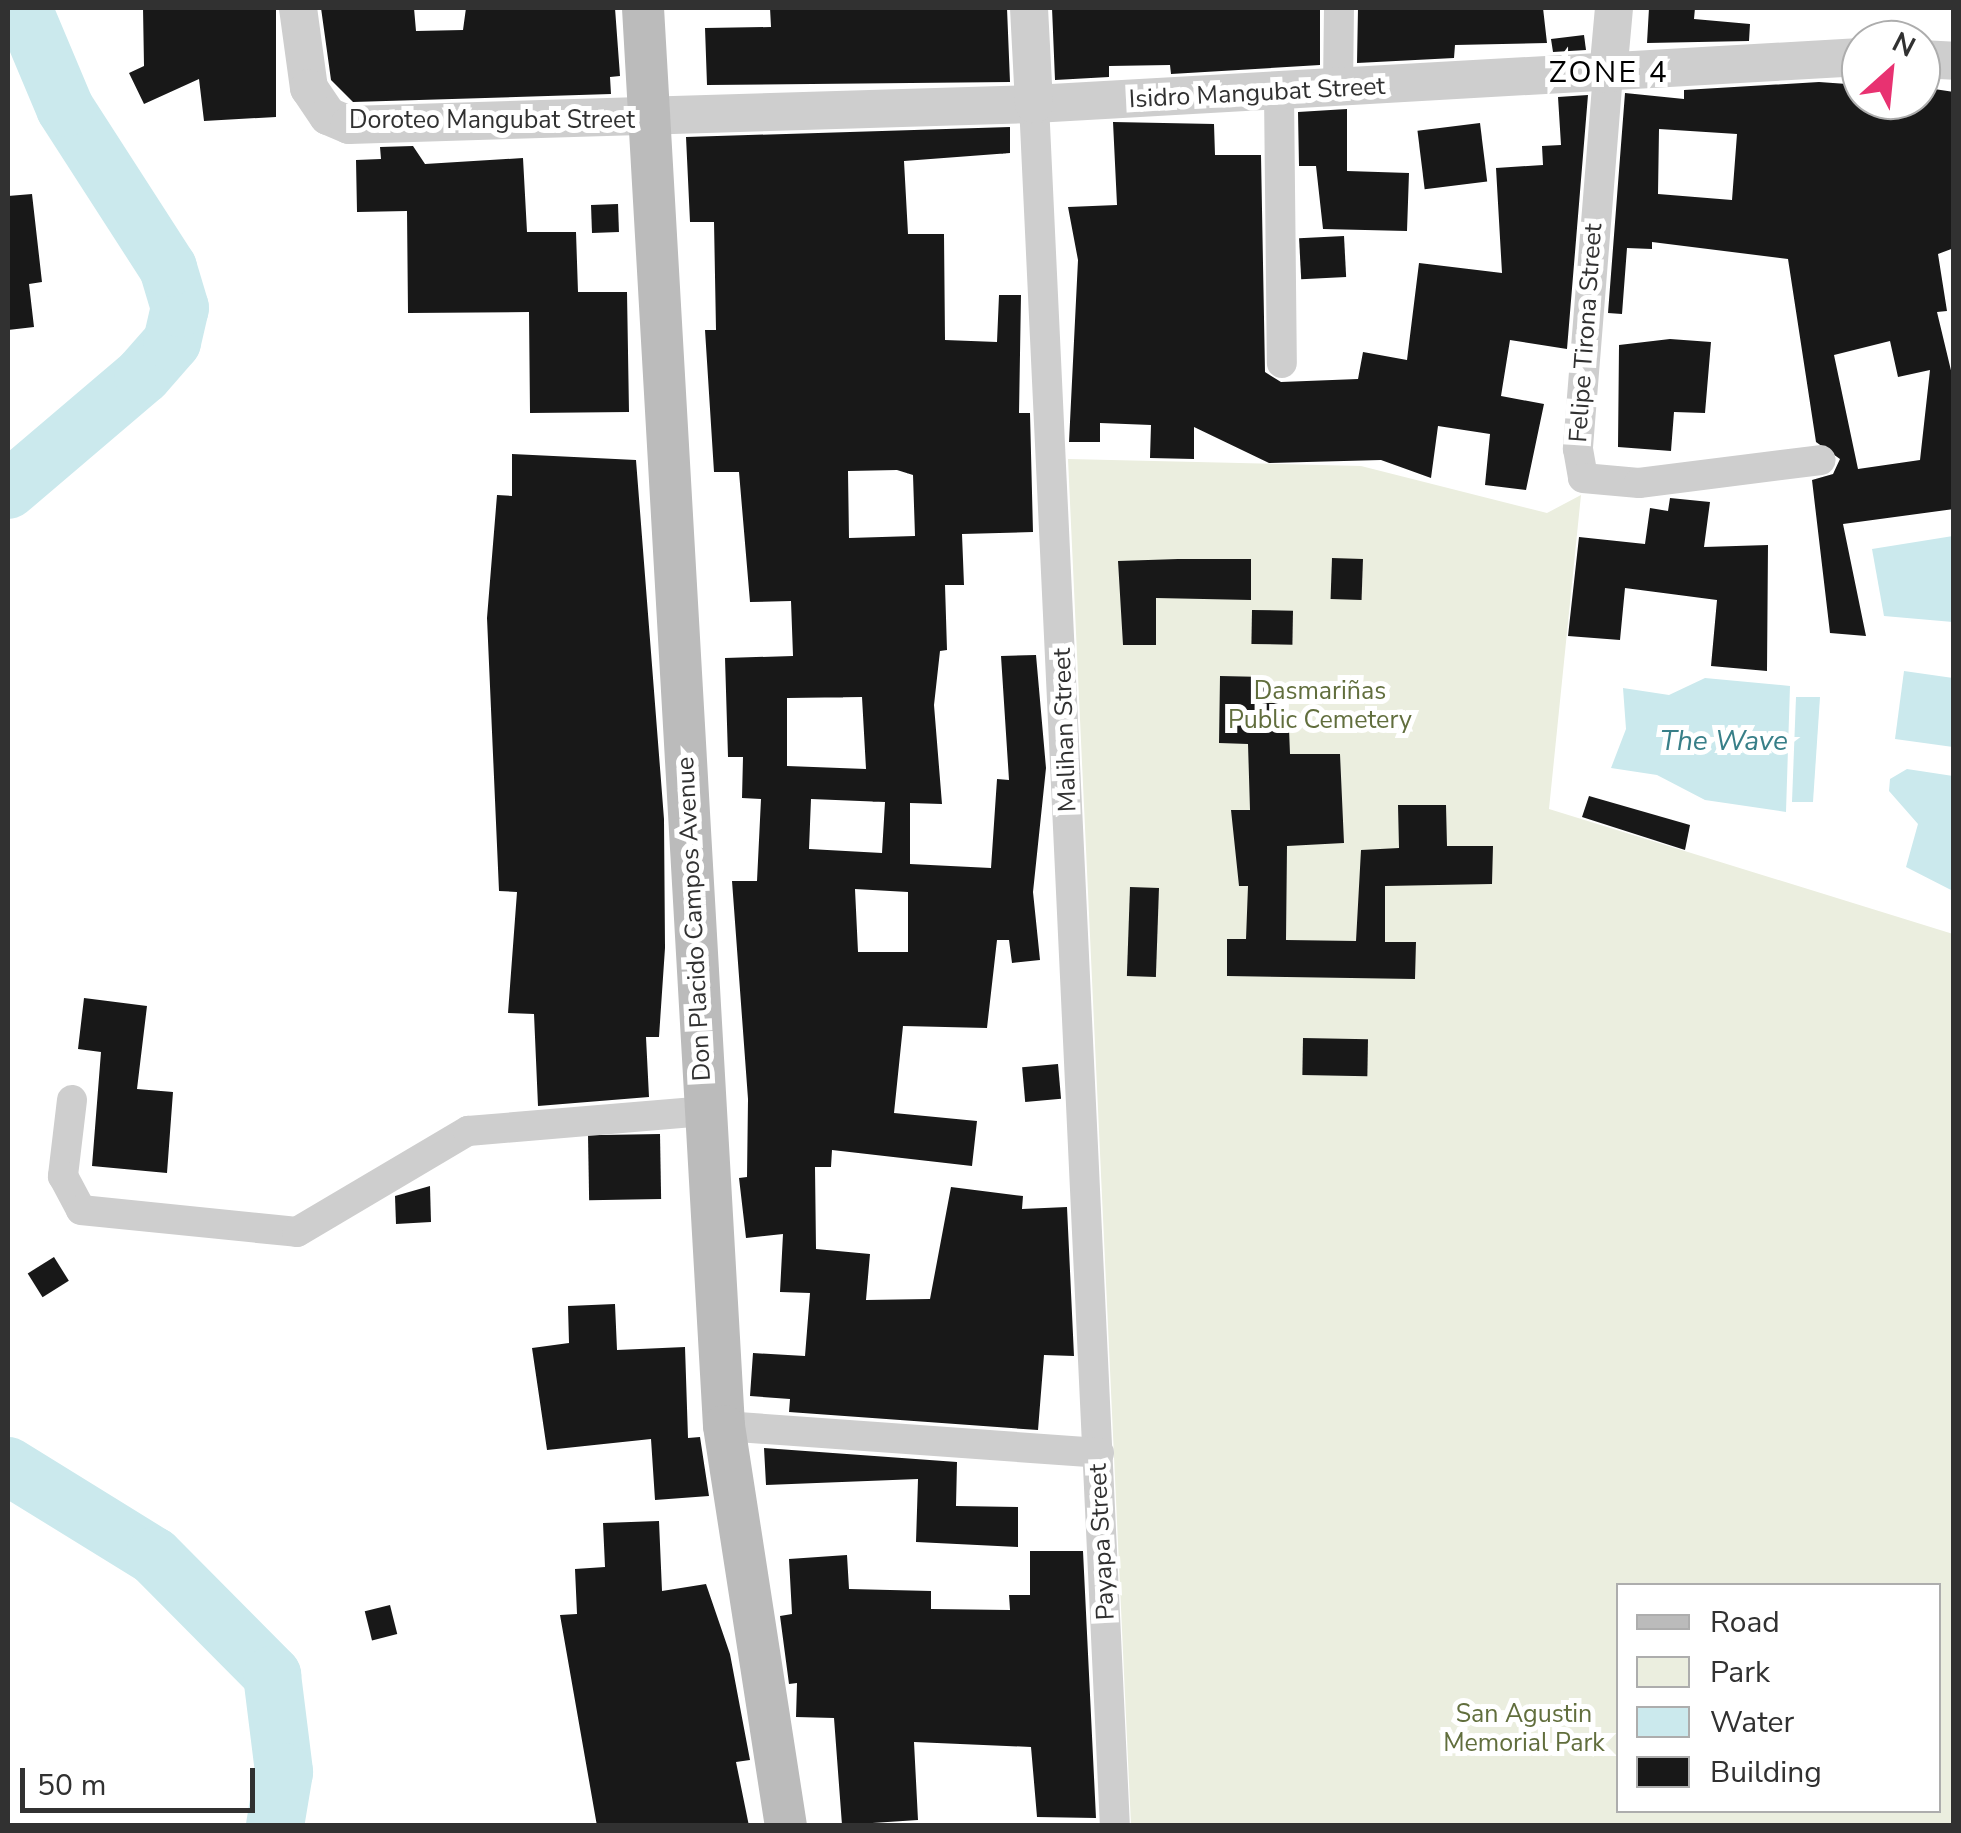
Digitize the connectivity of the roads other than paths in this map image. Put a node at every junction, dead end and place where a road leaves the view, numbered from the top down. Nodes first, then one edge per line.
1 (298, 8) edge
2 (644, 8) edge
3 (1029, 8) edge
4 (1339, 8) edge
5 (1614, 8) edge
6 (1841, 58) edge
7 (1608, 74) junction
8 (1338, 89) junction
9 (1279, 92) junction
10 (1034, 104) junction
11 (652, 118) junction
12 (1282, 363) dead end
13 (1821, 460) dead end
14 (72, 1100) dead end
15 (704, 1111) junction
16 (724, 1426) junction
17 (1099, 1453) junction
18 (786, 1826) edge
19 (1115, 1826) edge

1 - 11 street, Doroteo Mangubat Street
2 - 11 main road, Don Placido Campos Avenue
3 - 10 street, Malihan Street
4 - 8 street
5 - 7 street, Felipe Tirona Street
6 - 7 street, Isidro Mangubat Street
7 - 8 street, Isidro Mangubat Street
7 - 13 street, Felipe Tirona Street
8 - 9 street, Isidro Mangubat Street
9 - 10 street, Isidro Mangubat Street
9 - 12 street
10 - 11 street, Isidro Mangubat Street
10 - 17 street, Malihan Street
11 - 15 main road, Don Placido Campos Avenue
14 - 15 street
15 - 16 main road, Don Placido Campos Avenue
16 - 17 street, Payapa Street
16 - 18 main road, Don Placido Campos Avenue
17 - 19 street, Payapa Street

